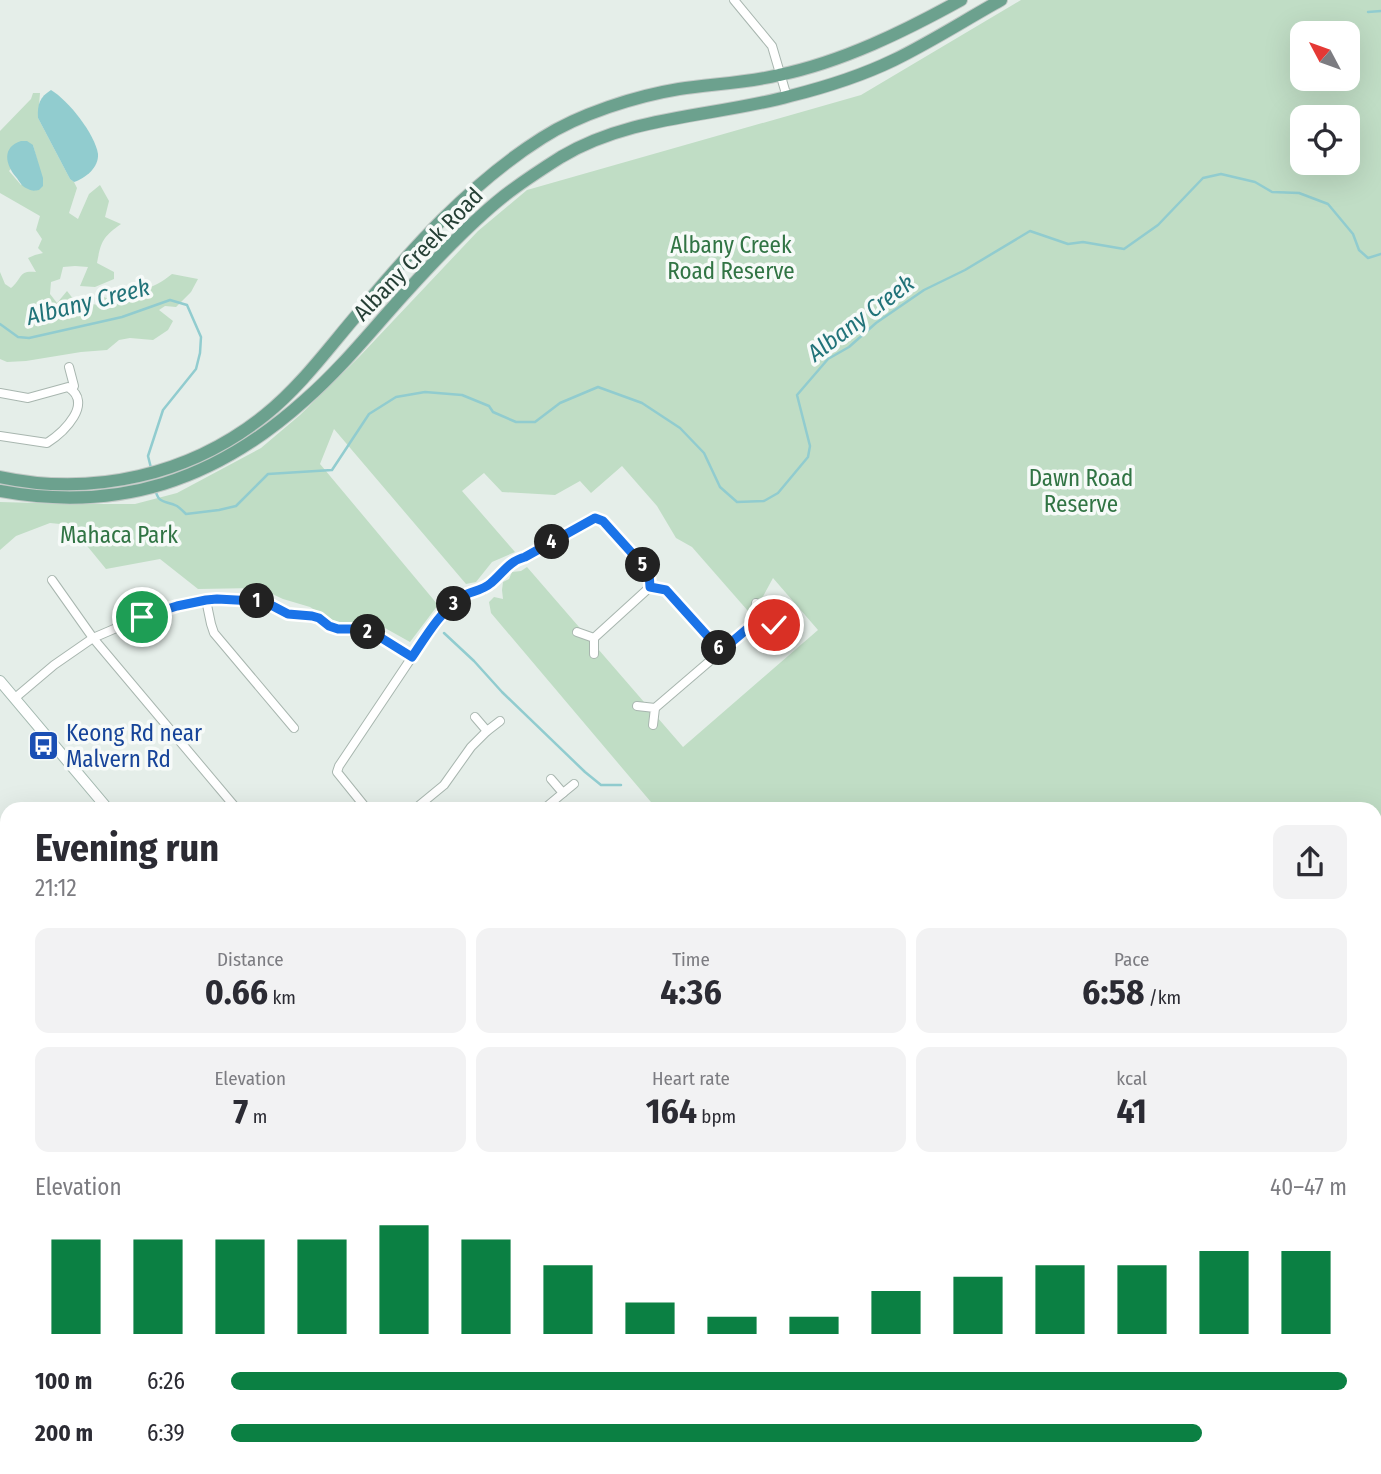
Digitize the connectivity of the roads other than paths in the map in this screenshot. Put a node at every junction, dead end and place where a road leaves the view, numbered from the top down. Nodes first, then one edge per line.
1 (734, 0) edge
2 (961, 0) edge
3 (1001, 0) edge
4 (780, 75) junction
5 (787, 97) junction
6 (69, 367) dead end
7 (72, 390) junction
8 (0, 393) edge
9 (0, 436) edge
10 (0, 477) edge
11 (14, 480) junction
12 (6, 492) edge
13 (52, 580) dead end
14 (650, 587) junction
15 (206, 600) junction
16 (756, 603) dead end
17 (753, 624) junction
18 (774, 625) dead end
19 (577, 632) dead end
20 (93, 638) junction
21 (594, 638) junction
22 (721, 651) junction
23 (594, 654) dead end
24 (412, 657) junction
25 (0, 681) edge
26 (15, 698) junction
27 (637, 706) dead end
28 (655, 708) junction
29 (475, 717) dead end
30 (500, 721) dead end
31 (653, 725) dead end
32 (294, 728) dead end
33 (487, 731) junction
34 (551, 779) dead end
35 (574, 784) dead end
36 (563, 793) junction
37 (102, 802) edge
38 (231, 802) edge
39 (361, 802) edge
40 (423, 802) edge
41 (552, 802) edge

1 - 4 street
2 - 4 main road, Albany Creek Road
3 - 5 main road, Albany Creek Road
4 - 5 street
4 - 11 main road, Albany Creek Road
5 - 12 main road, Albany Creek Road
6 - 7 street
7 - 8 street
7 - 9 street
10 - 11 main road, Albany Creek Road
11 - 12 main road
13 - 20 street
14 - 21 street
14 - 22 street
14 - 24 street
15 - 20 street
15 - 24 street
15 - 32 street
16 - 17 street
17 - 18 street
17 - 22 street
19 - 21 street
20 - 26 street
20 - 38 street
21 - 23 street
22 - 28 street
24 - 39 street
25 - 26 street
26 - 37 street
27 - 28 street
28 - 31 street
29 - 33 street
30 - 33 street
33 - 40 street
34 - 36 street
35 - 36 street
36 - 41 street

